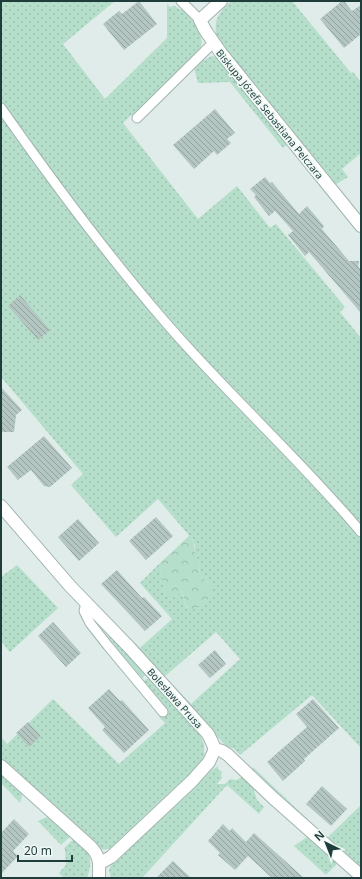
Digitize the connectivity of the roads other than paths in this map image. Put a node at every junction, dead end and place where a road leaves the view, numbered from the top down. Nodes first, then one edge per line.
1 (182, 1) edge
2 (221, 1) edge
3 (200, 20) junction
4 (213, 43) junction
5 (1, 108) edge
6 (137, 118) dead end
7 (361, 226) edge
8 (1, 506) edge
9 (361, 532) edge
10 (86, 603) junction
11 (163, 712) dead end
12 (215, 749) junction
13 (1, 766) edge
14 (100, 863) junction
15 (361, 876) edge
16 (99, 878) edge

1 - 3 lane, Biskupa Józefa Sebastiana Pelczara
2 - 3 street
3 - 4 street, Biskupa Józefa Sebastiana Pelczara
4 - 6 lane
4 - 7 street, Biskupa Józefa Sebastiana Pelczara
5 - 9 lane
8 - 10 street, Bolesława Prusa
10 - 11 lane
10 - 12 street, Bolesława Prusa
12 - 14 street
12 - 15 street
13 - 14 street
14 - 16 street

